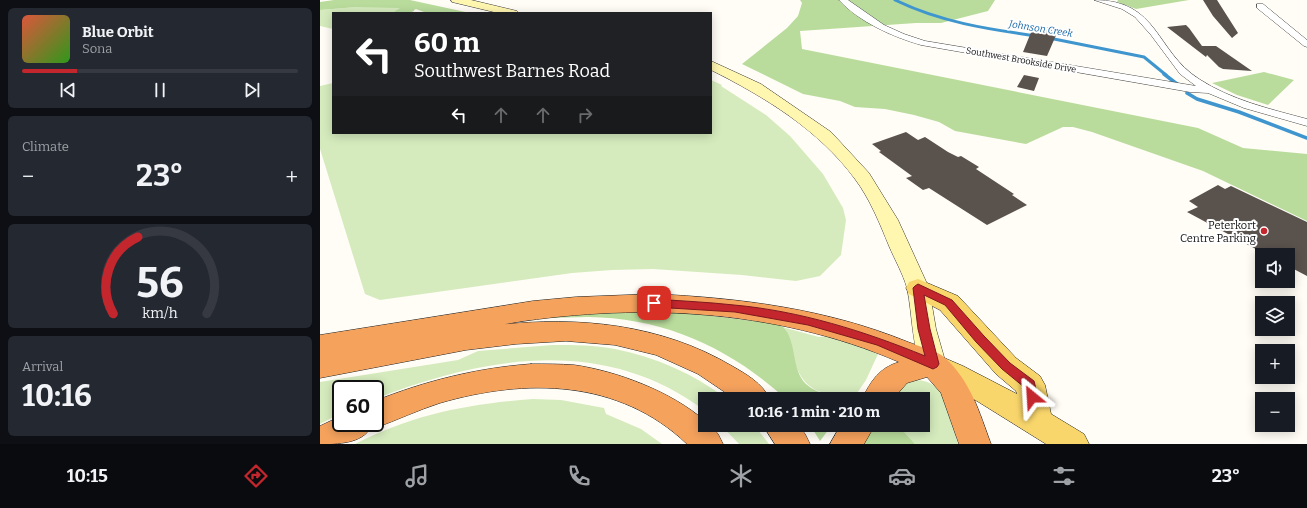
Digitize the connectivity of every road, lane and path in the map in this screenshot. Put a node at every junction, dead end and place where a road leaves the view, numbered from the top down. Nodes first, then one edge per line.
1 (456, 0) edge
2 (843, 0) edge
3 (1098, 0) edge
4 (1260, 6) dead end
5 (509, 12) edge
6 (1307, 44) edge
7 (712, 65) edge
8 (1209, 90) junction
9 (1307, 123) edge
10 (918, 288) junction
11 (320, 346) edge
12 (933, 364) junction
13 (320, 367) edge
14 (746, 392) edge
15 (882, 392) edge
16 (384, 410) edge
17 (1037, 421) junction
18 (339, 432) edge
19 (785, 432) edge
20 (854, 432) edge
21 (320, 442) edge
22 (707, 444) edge
23 (794, 444) edge
24 (846, 444) edge
25 (974, 444) edge
26 (1072, 444) edge

1 - 5 main road
2 - 8 street, Southwest Brookside Drive
3 - 8 street
4 - 6 street
7 - 10 main road
8 - 9 street
10 - 12 main road
10 - 17 main road
11 - 12 highway
12 - 15 highway
12 - 17 main road
12 - 25 highway
13 - 14 highway
16 - 22 highway
17 - 26 main road
18 - 21 highway
19 - 23 highway
20 - 24 highway

